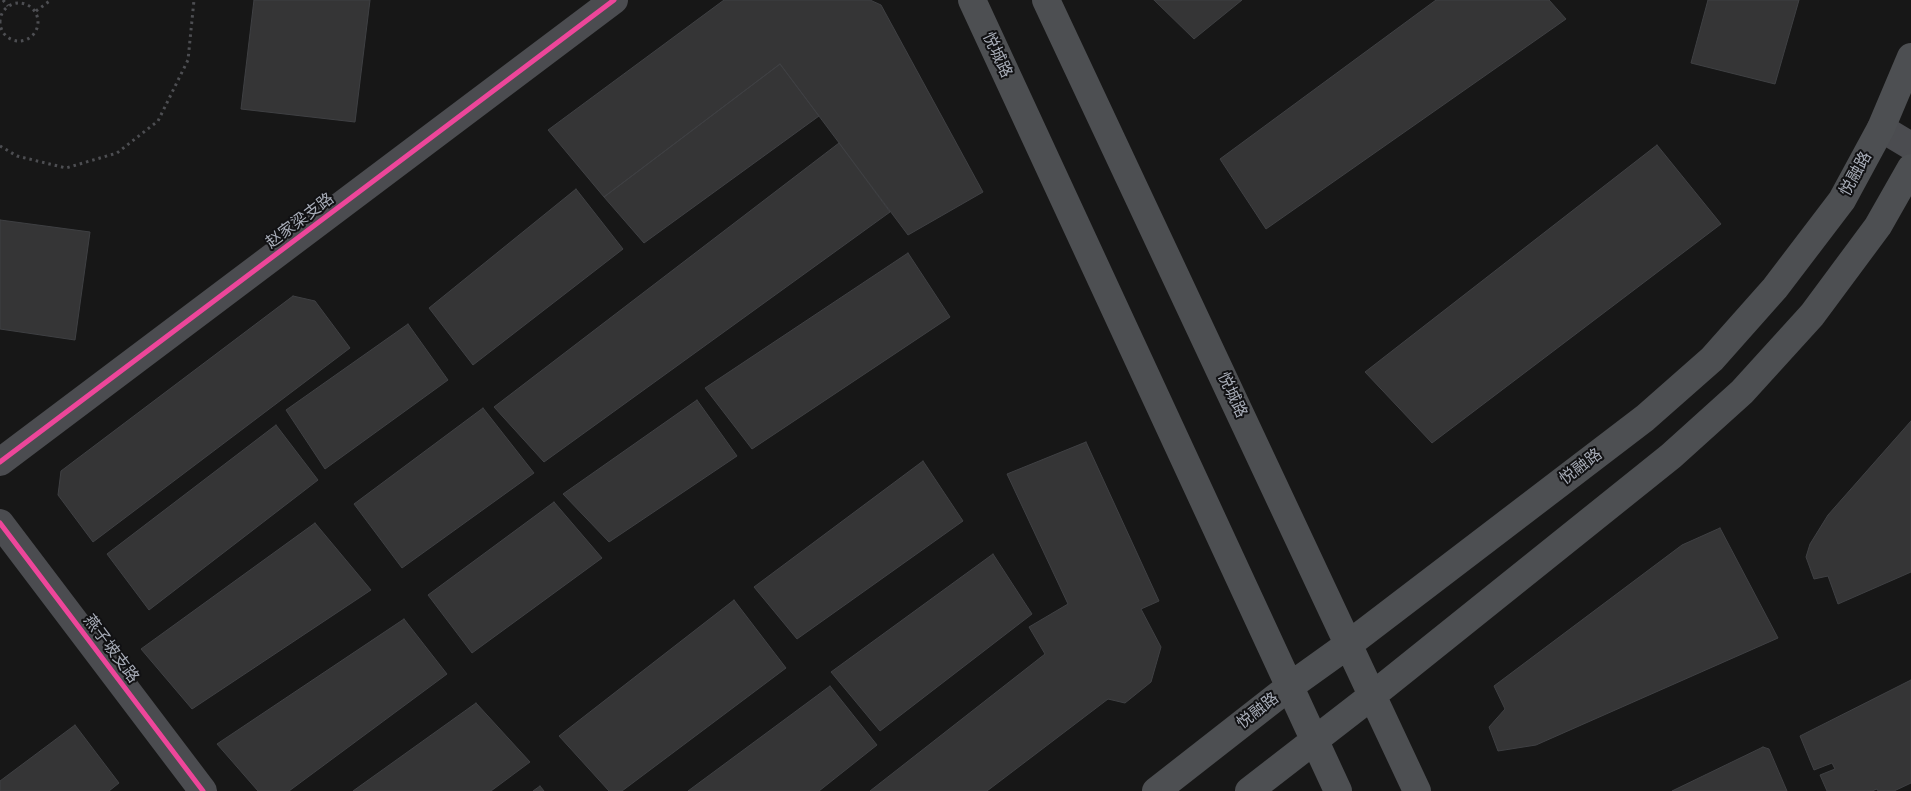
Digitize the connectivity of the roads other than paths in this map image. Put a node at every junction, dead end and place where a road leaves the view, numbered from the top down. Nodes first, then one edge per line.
1 (972, 0) edge
2 (1046, 0) edge
3 (611, 1) edge
4 (1911, 57) edge
5 (1881, 128) junction
6 (1911, 146) edge
7 (1911, 168) edge
8 (0, 462) edge
9 (0, 523) edge
10 (1349, 644) junction
11 (1289, 687) junction
12 (1373, 695) junction
13 (1314, 740) junction
14 (203, 791) edge
15 (1156, 791) edge
16 (1249, 791) edge
17 (1338, 791) edge
18 (1417, 791) edge

1 - 11 main road, 悦城路
2 - 10 main road, 悦城路
3 - 8 street, 赵家梁支路
4 - 5 main road, 悦融路
5 - 6 street
5 - 10 main road, 悦融路
7 - 12 main road
9 - 14 street, 燕子坡支路
10 - 11 main road, 悦融路
10 - 12 main road, 悦城路
11 - 13 main road, 悦城路
11 - 15 main road, 悦融路
12 - 13 main road
12 - 18 main road, 悦城路
13 - 16 main road
13 - 17 main road, 悦城路

